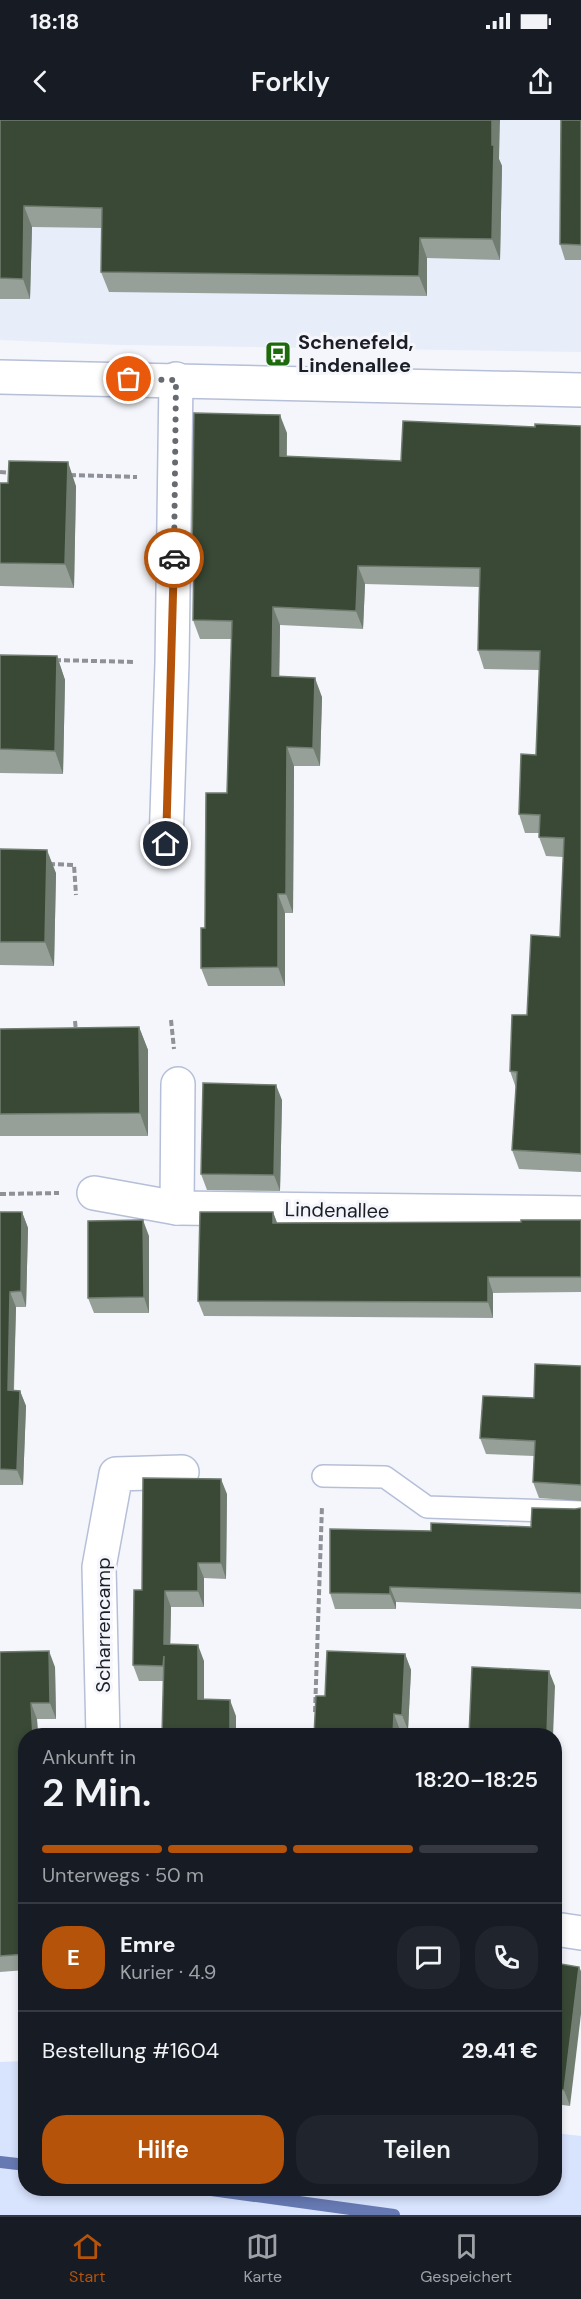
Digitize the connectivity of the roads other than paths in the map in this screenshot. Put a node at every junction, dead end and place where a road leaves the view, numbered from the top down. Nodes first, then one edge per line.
1 (0, 377) edge
2 (176, 380) junction
3 (581, 390) edge
4 (166, 844) dead end
5 (178, 1084) dead end
6 (94, 1193) road end
7 (177, 1208) junction
8 (581, 1213) edge
9 (182, 1472) dead end
10 (322, 1476) road end
11 (581, 1512) edge
12 (103, 1728) edge
13 (562, 1930) edge
14 (581, 1933) edge

1 - 2 street
2 - 3 street
2 - 4 street
5 - 7 street
6 - 7 street, Lindenallee
7 - 8 street, Lindenallee
9 - 12 street, Scharrencamp
10 - 11 lane
13 - 14 street

